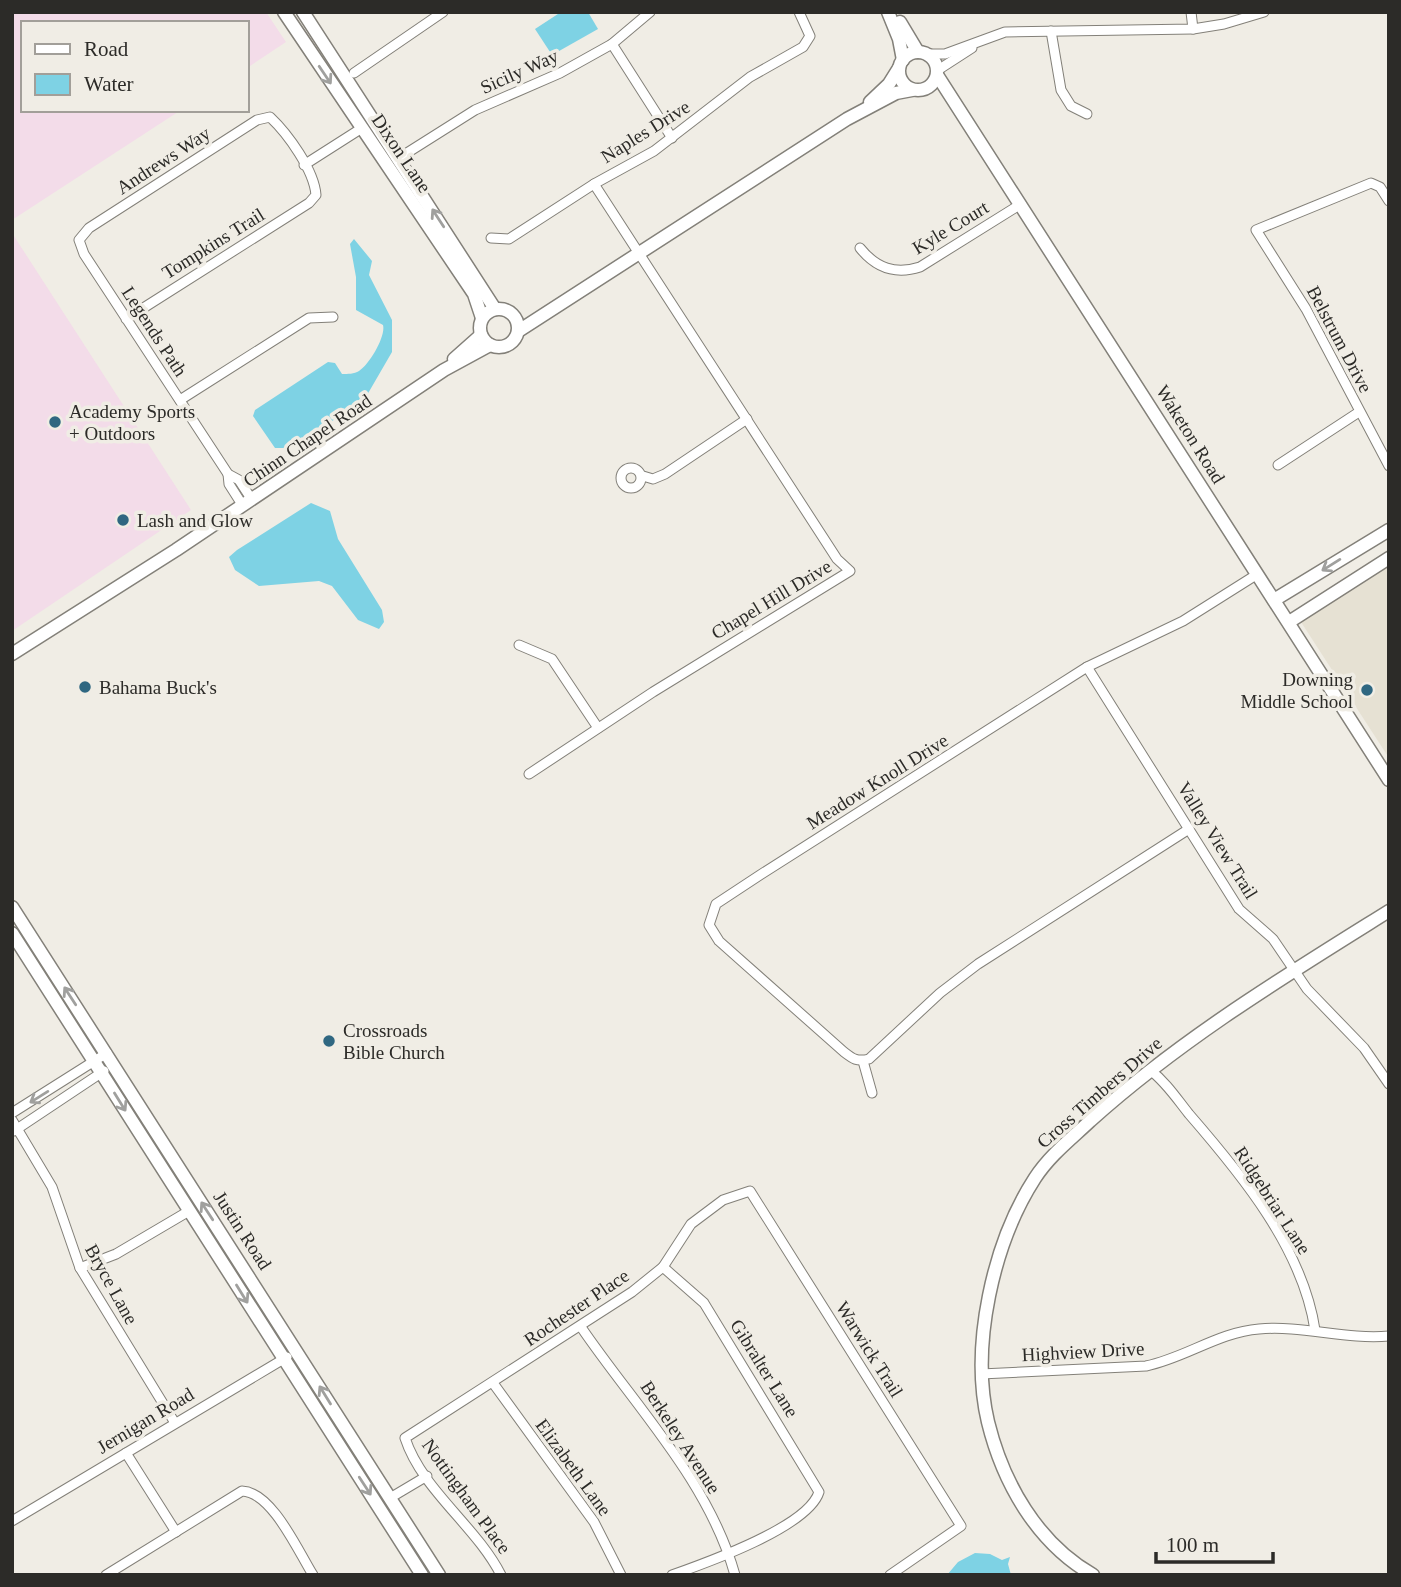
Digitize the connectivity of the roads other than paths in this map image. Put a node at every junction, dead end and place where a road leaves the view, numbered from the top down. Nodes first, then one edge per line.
1 (443, 12) edge
2 (650, 12) edge
3 (799, 12) edge
4 (888, 12) edge
5 (895, 12) edge
6 (1191, 12) edge
7 (1264, 12) edge
8 (293, 14) edge
9 (1193, 29) junction
10 (1051, 32) junction
11 (984, 38) junction
12 (612, 44) junction
13 (923, 53) junction
14 (901, 64) junction
15 (938, 72) junction
16 (354, 73) dead end
17 (926, 89) junction
18 (912, 90) junction
19 (960, 109) junction
20 (1087, 114) dead end
21 (847, 120) junction
22 (362, 128) junction
23 (672, 138) junction
24 (399, 158) junction
25 (304, 165) junction
26 (594, 184) junction
27 (1389, 201) edge
28 (1021, 204) junction
29 (491, 238) dead end
30 (79, 240) joint
31 (860, 248) dead end
32 (640, 251) junction
33 (556, 305) junction
34 (495, 309) junction
35 (512, 314) junction
36 (333, 317) dead end
37 (482, 318) junction
38 (126, 319) junction
39 (520, 330) junction
40 (481, 335) junction
41 (490, 345) junction
42 (444, 370) junction
43 (180, 400) junction
44 (1359, 412) junction
45 (747, 419) junction
46 (1278, 465) dead end
47 (1389, 466) edge
48 (643, 476) dead end
49 (247, 503) junction
50 (1389, 530) edge
51 (1389, 558) edge
52 (1256, 575) junction
53 (1274, 600) junction
54 (1289, 622) junction
55 (519, 645) dead end
56 (12, 654) edge
57 (1087, 667) junction
58 (598, 728) junction
59 (529, 774) dead end
60 (1389, 780) edge
61 (1189, 829) junction
62 (12, 907) edge
63 (1389, 911) edge
64 (12, 933) edge
65 (1295, 971) junction
66 (107, 1054) junction
67 (863, 1061) junction
68 (114, 1065) junction
69 (98, 1067) junction
70 (1150, 1070) junction
71 (1389, 1084) edge
72 (872, 1093) dead end
73 (12, 1113) edge
74 (14, 1127) edge
75 (750, 1191) joint
76 (189, 1210) junction
77 (663, 1266) junction
78 (80, 1268) junction
79 (581, 1327) junction
80 (1315, 1330) junction
81 (1389, 1336) edge
82 (297, 1351) junction
83 (284, 1359) junction
84 (981, 1374) junction
85 (492, 1383) junction
86 (175, 1423) junction
87 (405, 1438) joint
88 (126, 1453) junction
89 (426, 1476) junction
90 (390, 1498) junction
91 (12, 1521) edge
92 (176, 1532) junction
93 (729, 1554) junction
94 (106, 1575) edge
95 (313, 1575) edge
96 (422, 1575) edge
97 (439, 1575) edge
98 (501, 1575) edge
99 (621, 1575) edge
100 (672, 1575) edge
101 (735, 1575) edge
102 (890, 1575) edge
103 (1093, 1575) edge

1 - 16 street
2 - 12 street, Sicily Way
3 - 23 street, Naples Drive
4 - 14 street
5 - 13 street
6 - 9 street
7 - 9 street
8 -> 22 street, Dixon Lane
8 - 24 street, Dixon Lane
9 - 10 street
10 - 11 street
10 - 20 street
11 - 13 street
11 - 15 street
12 - 23 street
12 - 24 street, Sicily Way
13 - 14 street
13 - 15 street
14 - 18 street
14 - 21 street
15 - 17 street
15 - 19 street, Waketon Road
17 - 18 street
17 - 19 street, Waketon Road
18 - 21 street
19 - 28 street, Waketon Road
21 - 32 street
22 - 25 street
22 - 37 street, Dixon Lane
23 - 26 street, Naples Drive
34 -> 24 street, Dixon Lane
25 - 30 street, Andrews Way
25 - 38 street, Tompkins Trail
26 - 29 street, Naples Drive
26 - 32 street, Chapel Hill Drive
27 - 44 street, Belstrum Drive
28 - 31 street, Kyle Court
28 - 52 street, Waketon Road
30 - 38 street, Legends Path
32 - 33 street
32 - 45 street, Chapel Hill Drive
33 - 35 street
33 - 39 street
34 - 35 street
34 - 37 street
35 - 39 street
36 - 43 street
37 - 40 street
38 - 43 street, Legends Path
39 - 41 street
40 - 41 street
40 - 42 street, Chinn Chapel Road
41 - 42 street, Chinn Chapel Road
42 - 49 street, Chinn Chapel Road
43 - 49 street, Legends Path
44 - 46 street
44 - 47 street, Belstrum Drive
45 - 48 street
45 - 58 street, Chapel Hill Drive
49 - 56 street, Chinn Chapel Road
50 -> 53 street
51 - 54 street
52 - 53 street, Waketon Road
52 - 57 street, Meadow Knoll Drive
53 - 54 street, Waketon Road
54 - 60 street, Waketon Road
55 - 58 street
57 - 61 street, Valley View Trail
57 - 67 street, Meadow Knoll Drive
58 - 59 street, Chapel Hill Drive
61 - 65 street, Valley View Trail
61 - 67 street
66 -> 62 street, Justin Road
63 - 65 street, Cross Timbers Drive
64 - 69 street, Justin Road
65 - 70 street, Cross Timbers Drive
65 - 71 street, Valley View Trail
66 - 68 street, Justin Road
66 - 69 street
67 - 72 street
68 - 69 street
82 -> 68 street, Justin Road
69 -> 73 street
69 - 74 street
69 -> 76 street, Justin Road
70 - 80 street, Ridgebriar Lane
70 - 84 street, Cross Timbers Drive
74 - 78 street, Bryce Lane
75 - 77 street, Rochester Place
75 - 102 street, Warwick Trail
76 - 78 street
76 -> 83 street, Justin Road
77 - 79 street, Rochester Place
77 - 93 street, Gibralter Lane
78 - 86 street, Bryce Lane
79 - 85 street, Rochester Place
79 - 93 street, Berkeley Avenue
80 - 81 street, Highview Drive
80 - 84 street, Highview Drive
82 - 83 street, Jernigan Road
90 -> 82 street, Justin Road
83 - 86 street, Jernigan Road
83 -> 96 street, Justin Road
84 - 103 street, Cross Timbers Drive
85 - 87 street, Rochester Place
85 - 99 street, Elizabeth Lane
86 - 88 street, Jernigan Road
87 - 89 street, Nottingham Place
88 - 91 street, Jernigan Road
88 - 92 street
89 - 90 street
89 - 98 street, Nottingham Place
90 - 97 street, Justin Road
92 - 94 street
92 - 95 street
93 - 100 street
93 - 101 street, Berkeley Avenue

